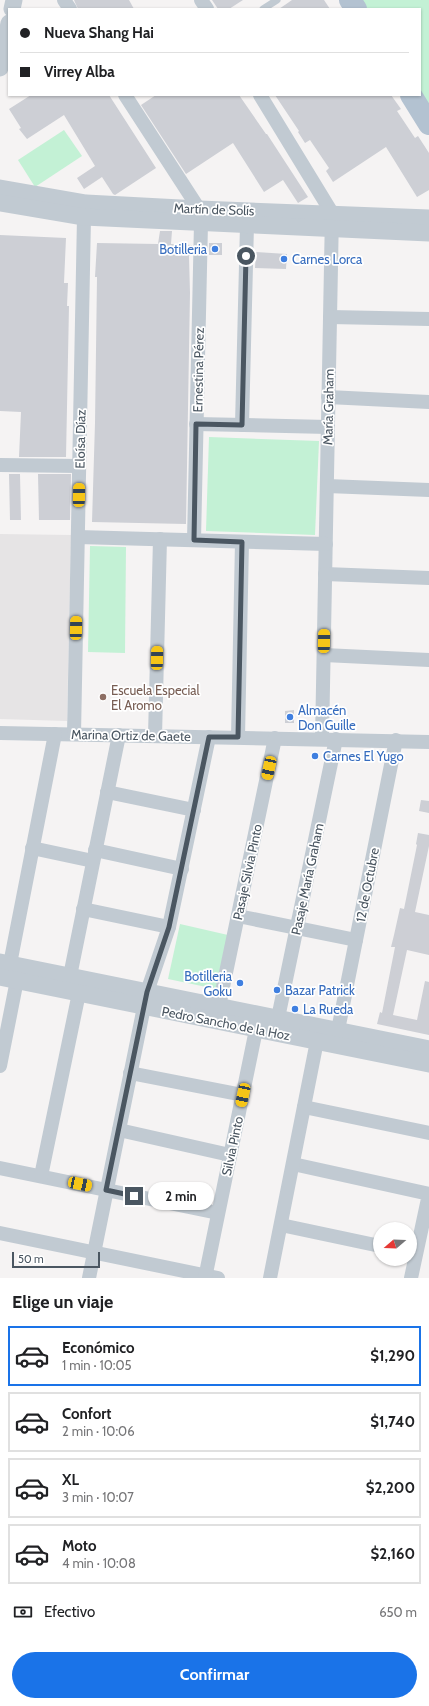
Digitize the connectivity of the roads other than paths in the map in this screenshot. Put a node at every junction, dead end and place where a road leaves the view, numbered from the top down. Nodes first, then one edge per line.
1 (277, 0) edge
2 (265, 8) edge
3 (8, 28) edge
4 (0, 68) edge
5 (126, 96) edge
6 (261, 96) edge
7 (412, 96) edge
8 (429, 124) edge
9 (0, 188) edge
10 (0, 203) edge
11 (200, 216) junction
12 (84, 217) junction
13 (429, 218) edge
14 (332, 221) junction
15 (247, 225) junction
16 (429, 233) edge
17 (330, 317) junction
18 (429, 320) edge
19 (328, 397) junction
20 (429, 402) edge
21 (196, 424) junction
22 (242, 425) junction
23 (328, 427) junction
24 (0, 465) edge
25 (79, 466) junction
26 (327, 486) junction
27 (429, 490) edge
28 (78, 537) junction
29 (160, 539) junction
30 (194, 540) junction
31 (242, 542) junction
32 (326, 544) junction
33 (325, 574) junction
34 (429, 578) edge
35 (324, 655) junction
36 (429, 660) edge
37 (0, 732) edge
38 (55, 734) junction
39 (74, 734) junction
40 (119, 735) junction
41 (156, 736) junction
42 (209, 737) junction
43 (238, 737) junction
44 (275, 738) junction
45 (329, 739) junction
46 (396, 740) junction
47 (429, 742) edge
48 (107, 792) junction
49 (194, 810) junction
50 (32, 848) junction
51 (94, 856) junction
52 (182, 869) junction
53 (83, 909) junction
54 (238, 916) junction
55 (169, 927) junction
56 (296, 928) junction
57 (356, 940) junction
58 (3, 967) edge
59 (70, 976) junction
60 (17, 980) junction
61 (79, 993) junction
62 (146, 999) junction
63 (219, 1006) junction
64 (278, 1018) junction
65 (258, 1021) junction
66 (338, 1030) junction
67 (319, 1034) junction
68 (429, 1049) edge
69 (429, 1064) edge
70 (0, 1066) edge
71 (130, 1073) junction
72 (243, 1095) junction
73 (304, 1106) junction
74 (119, 1130) junction
75 (429, 1133) edge
76 (230, 1154) junction
77 (293, 1164) junction
78 (0, 1168) edge
79 (41, 1176) junction
80 (106, 1190) junction
81 (429, 1194) edge
82 (218, 1213) junction
83 (281, 1225) junction
84 (0, 1233) edge
85 (417, 1238) edge
86 (373, 1245) edge
87 (94, 1252) junction
88 (412, 1266) edge
89 (210, 1277) edge
90 (88, 1278) edge
91 (270, 1278) edge
92 (411, 1278) edge

1 - 2 lane
3 - 4 street
5 - 11 street
6 - 14 street
7 - 8 main road
9 - 11 street, Martín de Solís
10 - 12 street, Martín de Solís
11 - 12 street, Martín de Solís
11 - 14 street, Martín de Solís
11 - 15 street, Martín de Solís
11 - 21 street, Ernestina Pérez
12 - 25 street, Eloísa Díaz
13 - 14 street, Martín de Solís
14 - 15 street, Martín de Solís
14 - 16 street, Martín de Solís
14 - 17 street, María Graham
15 - 22 street
17 - 18 street
17 - 19 street, María Graham
19 - 20 street
19 - 23 street, María Graham
21 - 22 street
21 - 30 street, Ernestina Pérez
22 - 23 street
23 - 26 street, María Graham
24 - 25 street
25 - 28 street, Eloísa Díaz
26 - 27 street
26 - 32 street, María Graham
28 - 29 street
28 - 39 street, Eloísa Díaz
29 - 30 street
29 - 41 street
30 - 31 street
31 - 32 street
31 - 43 street
32 - 33 street, María Graham
33 - 34 street
33 - 35 street, María Graham
35 - 36 street
35 - 45 street, María Graham
37 - 38 street, Marina Ortiz de Gaete
38 - 39 street, Marina Ortiz de Gaete
38 - 50 street
39 - 40 street, Marina Ortiz de Gaete
40 - 41 street, Marina Ortiz de Gaete
40 - 48 street
41 - 42 street, Marina Ortiz de Gaete
42 - 43 street, Marina Ortiz de Gaete
42 - 49 street
43 - 44 street, Marina Ortiz de Gaete
44 - 45 street, Marina Ortiz de Gaete
44 - 54 street, Pasaje Silvia Pinto
45 - 46 street, Marina Ortiz de Gaete
45 - 56 street, Pasaje María Graham
46 - 47 street, Marina Ortiz de Gaete
46 - 57 street, 12 de Octubre
48 - 49 street
48 - 51 street
49 - 52 street
50 - 51 street
50 - 58 street
51 - 52 street
51 - 53 street
52 - 55 street
53 - 55 street
53 - 59 street
54 - 56 street
54 - 63 street, Pasaje Silvia Pinto
55 - 62 street
56 - 57 street
56 - 64 street, Pasaje María Graham
57 - 66 street, 12 de Octubre
58 - 59 street, Pedro Sancho de la Hoz
58 - 60 street, Pedro Sancho de la Hoz
59 - 62 street, Pedro Sancho de la Hoz
60 - 61 street, Pedro Sancho de la Hoz
60 - 70 street
61 - 62 street, Pedro Sancho de la Hoz
61 - 79 street
62 - 63 street, Pedro Sancho de la Hoz
62 - 65 street, Pedro Sancho de la Hoz
62 - 71 street
63 - 65 street, Pedro Sancho de la Hoz
64 - 65 street, Pedro Sancho de la Hoz
64 - 67 street, Pedro Sancho de la Hoz
65 - 67 street, Pedro Sancho de la Hoz
65 - 72 street, Silvia Pinto
66 - 67 street, Pedro Sancho de la Hoz
66 - 68 street, Pedro Sancho de la Hoz
67 - 69 street, Pedro Sancho de la Hoz
67 - 73 street
71 - 72 street
71 - 74 street
72 - 76 street, Silvia Pinto
73 - 75 street
73 - 77 street
74 - 76 street
74 - 80 street
76 - 82 street, Silvia Pinto
77 - 81 street
77 - 83 street
78 - 79 street
79 - 80 street
80 - 82 street
80 - 87 street
81 - 85 street
82 - 89 street, Silvia Pinto
83 - 86 street
83 - 91 street
84 - 87 street
87 - 89 street
87 - 90 street
88 - 92 street

